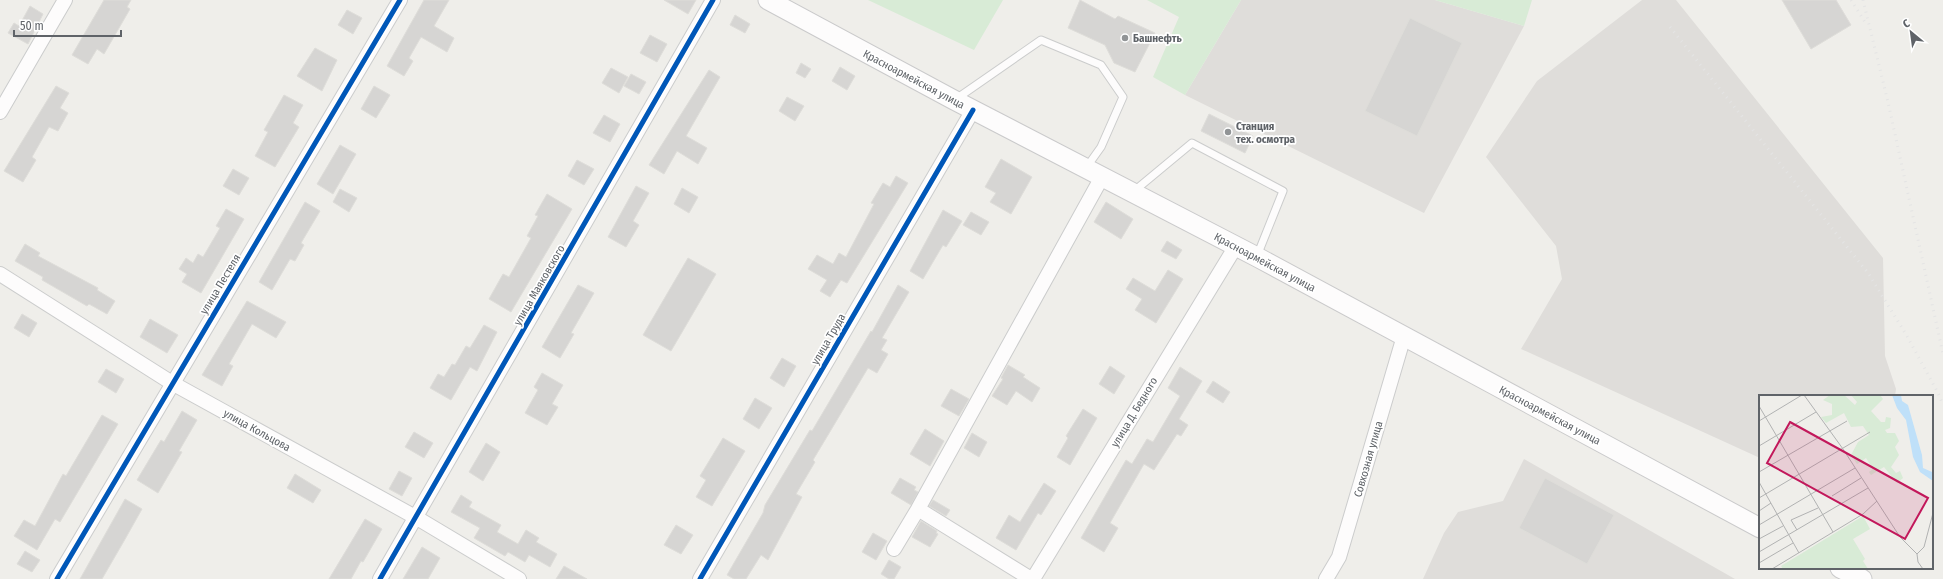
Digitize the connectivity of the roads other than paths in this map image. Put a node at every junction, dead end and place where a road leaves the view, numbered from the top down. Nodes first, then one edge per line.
1 (65, 0) edge
2 (400, 0) edge
3 (713, 0) edge
4 (768, 0) edge
5 (954, 100) junction
6 (973, 110) junction
7 (0, 112) edge
8 (1086, 168) junction
9 (1102, 177) junction
10 (1132, 192) junction
11 (1236, 246) junction
12 (1257, 257) junction
13 (0, 274) edge
14 (1404, 336) junction
15 (172, 383) junction
16 (918, 509) junction
17 (417, 518) junction
18 (1759, 527) edge
19 (894, 549) dead end
20 (1842, 569) edge
21 (57, 579) edge
22 (380, 579) edge
23 (519, 579) edge
24 (700, 579) edge
25 (1032, 579) edge
26 (1326, 579) edge
27 (1862, 579) edge

1 - 7 street
2 - 15 street, улица Пестеля
3 - 17 street, улица Маяковского
4 - 5 main road, Красноармейская улица
5 - 6 main road, Красноармейская улица
5 - 8 lane
6 - 8 main road, Красноармейская улица
6 - 24 street, улица Труда
8 - 9 main road, Красноармейская улица
9 - 10 main road, Красноармейская улица
9 - 16 street
10 - 11 main road, Красноармейская улица
10 - 12 lane
11 - 12 main road, Красноармейская улица
11 - 25 street, улица Д. Бедного
12 - 14 main road, Красноармейская улица
13 - 15 street, улица Кольцова
14 - 18 main road, Красноармейская улица
14 - 26 street, Совхозная улица
15 - 17 street, улица Кольцова
15 - 21 street, улица Пестеля
16 - 19 street
16 - 25 street
17 - 22 street, улица Маяковского
17 - 23 street, улица Кольцова
20 - 27 main road

